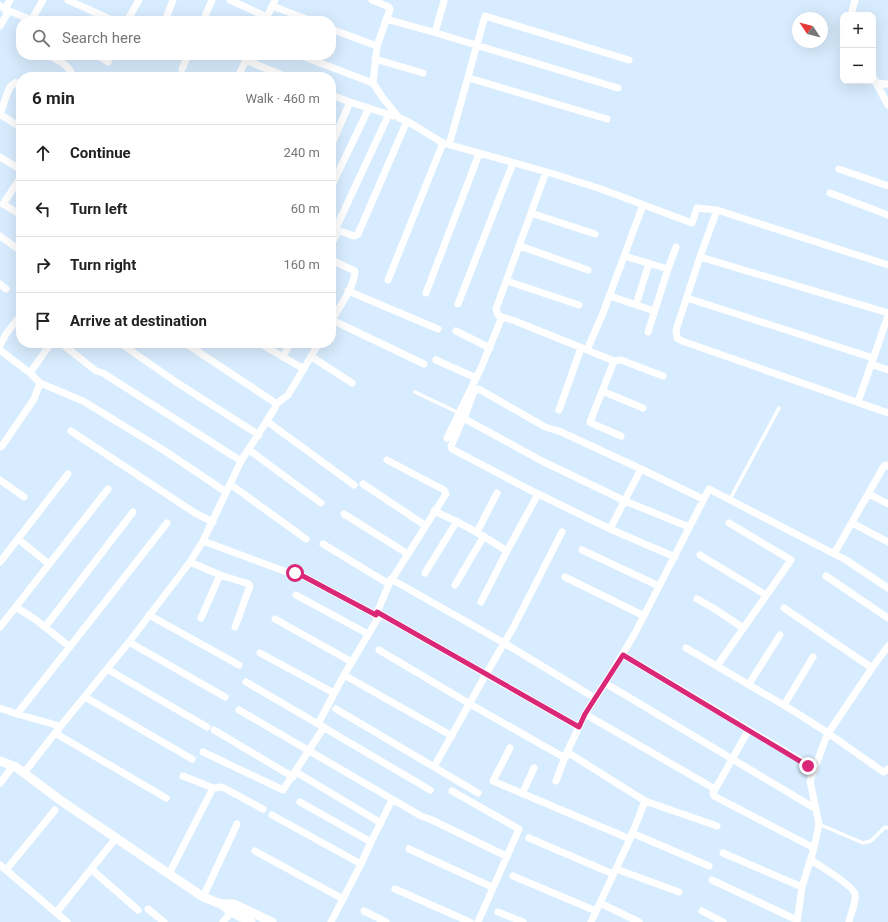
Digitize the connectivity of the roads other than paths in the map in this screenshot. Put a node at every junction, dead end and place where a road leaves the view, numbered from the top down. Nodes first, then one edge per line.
1 (10, 0) edge
2 (43, 0) edge
3 (68, 0) edge
4 (139, 0) edge
5 (173, 0) edge
6 (212, 0) edge
7 (230, 0) edge
8 (372, 0) edge
9 (855, 0) edge
10 (444, 1) dead end
11 (274, 3) edge
12 (2, 8) edge
13 (852, 12) edge
14 (21, 16) edge
15 (33, 16) edge
16 (103, 16) edge
17 (130, 16) edge
18 (167, 16) edge
19 (204, 16) edge
20 (260, 16) edge
21 (268, 16) edge
22 (301, 16) edge
23 (386, 19) junction
24 (0, 26) edge
25 (336, 31) edge
26 (433, 32) junction
27 (377, 46) junction
28 (476, 46) junction
29 (375, 59) junction
30 (57, 60) edge
31 (186, 60) edge
32 (246, 60) edge
33 (250, 60) edge
34 (313, 60) edge
35 (628, 60) dead end
36 (182, 69) dead end
37 (71, 72) edge
38 (240, 72) edge
39 (267, 72) edge
40 (423, 74) dead end
41 (469, 78) junction
42 (876, 81) edge
43 (16, 82) edge
44 (373, 83) junction
45 (876, 84) edge
46 (888, 84) edge
47 (618, 88) dead end
48 (336, 97) edge
49 (350, 102) junction
50 (888, 105) edge
51 (369, 108) junction
52 (0, 114) edge
53 (389, 114) junction
54 (399, 118) junction
55 (607, 119) dead end
56 (407, 121) junction
57 (16, 125) edge
58 (336, 134) edge
59 (446, 144) junction
60 (479, 154) junction
61 (0, 157) edge
62 (513, 163) junction
63 (16, 167) edge
64 (839, 169) dead end
65 (546, 172) junction
66 (336, 177) edge
67 (16, 185) edge
68 (888, 186) edge
69 (830, 193) dead end
70 (643, 205) junction
71 (2, 206) edge
72 (717, 210) junction
73 (16, 213) edge
74 (532, 213) junction
75 (888, 215) edge
76 (336, 227) edge
77 (336, 232) edge
78 (595, 234) dead end
79 (0, 236) edge
80 (520, 246) junction
81 (676, 247) dead end
82 (16, 248) edge
83 (624, 256) junction
84 (700, 257) junction
85 (336, 262) edge
86 (649, 263) junction
87 (888, 266) edge
88 (668, 269) junction
89 (588, 270) dead end
90 (388, 280) dead end
91 (507, 281) junction
92 (0, 284) edge
93 (6, 289) dead end
94 (348, 291) junction
95 (426, 293) dead end
96 (610, 296) junction
97 (687, 298) junction
98 (458, 304) dead end
99 (579, 305) dead end
100 (636, 305) junction
101 (336, 312) edge
102 (654, 312) junction
103 (888, 314) edge
104 (502, 317) junction
105 (16, 322) edge
106 (336, 323) edge
107 (438, 329) dead end
108 (886, 330) edge
109 (456, 331) dead end
110 (648, 332) dead end
111 (0, 345) edge
112 (48, 348) edge
113 (67, 348) edge
114 (127, 348) edge
115 (193, 348) edge
116 (268, 348) edge
117 (288, 348) edge
118 (316, 348) edge
119 (490, 348) junction
120 (584, 349) junction
121 (0, 350) edge
122 (283, 357) junction
123 (312, 357) junction
124 (436, 360) dead end
125 (614, 361) junction
126 (872, 361) junction
127 (424, 364) dead end
128 (304, 369) junction
129 (888, 370) edge
130 (30, 373) junction
131 (663, 376) dead end
132 (476, 378) junction
133 (40, 383) junction
134 (352, 383) dead end
135 (602, 391) junction
136 (415, 392) dead end
137 (858, 402) junction
138 (276, 404) junction
139 (643, 408) dead end
140 (779, 408) dead end
141 (559, 410) dead end
142 (459, 413) junction
143 (888, 413) edge
144 (464, 419) junction
145 (268, 422) junction
146 (71, 431) dead end
147 (259, 435) junction
148 (621, 436) dead end
149 (447, 438) dead end
150 (0, 447) edge
151 (248, 450) junction
152 (387, 460) dead end
153 (241, 461) junction
154 (888, 466) edge
155 (641, 469) junction
156 (68, 474) dead end
157 (0, 480) edge
158 (230, 484) junction
159 (363, 484) dead end
160 (354, 485) dead end
161 (108, 488) dead end
162 (226, 492) junction
163 (497, 493) dead end
164 (538, 494) junction
165 (869, 494) junction
166 (24, 497) dead end
167 (703, 499) junction
168 (730, 499) junction
169 (625, 501) junction
170 (321, 503) dead end
171 (888, 504) edge
172 (434, 511) junction
173 (133, 512) dead end
174 (344, 514) dead end
175 (457, 521) junction
176 (213, 522) junction
177 (167, 523) dead end
178 (729, 523) dead end
179 (852, 523) junction
180 (426, 526) junction
181 (689, 527) junction
182 (610, 529) junction
183 (477, 532) junction
184 (562, 532) dead end
185 (484, 536) junction
186 (18, 539) junction
187 (306, 539) dead end
188 (203, 541) junction
189 (888, 542) edge
190 (323, 544) dead end
191 (582, 550) dead end
192 (508, 551) junction
193 (408, 554) junction
194 (834, 554) junction
195 (700, 555) dead end
196 (675, 557) junction
197 (0, 562) edge
198 (190, 562) junction
199 (49, 564) junction
200 (425, 573) dead end
201 (220, 575) junction
202 (826, 576) dead end
203 (565, 577) dead end
204 (390, 582) junction
205 (455, 585) dead end
206 (659, 586) junction
207 (888, 588) edge
208 (766, 595) junction
209 (296, 596) dead end
210 (697, 599) dead end
211 (481, 602) dead end
212 (16, 607) junction
213 (784, 608) dead end
214 (376, 613) junction
215 (149, 615) junction
216 (644, 616) junction
217 (201, 618) dead end
218 (888, 618) edge
219 (275, 619) dead end
220 (0, 627) edge
221 (45, 627) junction
222 (235, 627) dead end
223 (743, 628) junction
224 (368, 634) junction
225 (780, 635) dead end
226 (129, 642) junction
227 (504, 643) junction
228 (888, 646) edge
229 (70, 647) junction
230 (686, 648) dead end
231 (379, 650) dead end
232 (260, 652) dead end
233 (623, 655) junction
234 (813, 657) dead end
235 (352, 662) junction
236 (240, 665) dead end
237 (717, 666) junction
238 (872, 668) junction
239 (107, 669) junction
240 (486, 674) junction
241 (344, 675) junction
242 (246, 682) dead end
243 (605, 684) junction
244 (749, 684) junction
245 (334, 693) junction
246 (85, 697) junction
247 (225, 697) dead end
248 (595, 698) junction
249 (470, 704) junction
250 (784, 705) junction
251 (0, 708) edge
252 (336, 709) dead end
253 (239, 710) dead end
254 (17, 714) junction
255 (585, 714) junction
256 (321, 725) junction
257 (60, 726) junction
258 (579, 727) junction
259 (748, 730) junction
260 (55, 733) junction
261 (828, 733) junction
262 (452, 736) junction
263 (510, 748) dead end
264 (309, 750) junction
265 (203, 752) dead end
266 (566, 755) junction
267 (192, 759) dead end
268 (733, 759) junction
269 (0, 761) edge
270 (13, 766) junction
271 (434, 767) junction
272 (534, 768) dead end
273 (815, 769) junction
274 (888, 769) edge
275 (24, 773) junction
276 (294, 774) junction
277 (183, 776) dead end
278 (556, 781) dead end
279 (0, 783) edge
280 (213, 788) junction
281 (715, 789) junction
282 (430, 790) dead end
283 (452, 791) dead end
284 (478, 792) dead end
285 (522, 794) junction
286 (166, 798) dead end
287 (392, 800) junction
288 (645, 801) junction
289 (300, 802) dead end
290 (263, 809) dead end
291 (816, 809) junction
292 (55, 810) dead end
293 (272, 815) dead end
294 (380, 823) junction
295 (237, 824) dead end
296 (819, 824) junction
297 (717, 826) dead end
298 (888, 828) edge
299 (631, 836) junction
300 (116, 838) junction
301 (529, 838) dead end
302 (371, 842) junction
303 (814, 848) junction
304 (409, 849) dead end
305 (255, 851) dead end
306 (723, 852) dead end
307 (506, 856) junction
308 (811, 860) junction
309 (361, 864) junction
310 (709, 866) dead end
311 (3, 867) edge
312 (92, 869) junction
313 (614, 872) junction
314 (169, 874) junction
315 (513, 876) dead end
316 (712, 880) dead end
317 (492, 887) junction
318 (802, 887) junction
319 (395, 889) dead end
320 (679, 892) dead end
321 (203, 897) junction
322 (343, 899) junction
323 (600, 903) junction
324 (221, 904) junction
325 (148, 909) dead end
326 (138, 910) dead end
327 (364, 911) dead end
328 (596, 911) junction
329 (702, 911) dead end
330 (231, 912) junction
331 (498, 912) dead end
332 (56, 913) junction
333 (797, 921) edge
334 (67, 922) edge
335 (164, 922) edge
336 (223, 922) edge
337 (251, 922) edge
338 (272, 922) edge
339 (331, 922) edge
340 (386, 922) edge
341 (470, 922) edge
342 (478, 922) edge
343 (523, 922) edge
344 (591, 922) edge
345 (640, 922) edge
346 (723, 922) edge
347 (849, 922) edge

1 - 12 street
2 - 15 street
3 - 16 street
4 - 17 street
5 - 18 street
6 - 19 street
7 - 20 street
8 - 23 street
9 - 13 street
10 - 26 street
11 - 21 street
11 - 22 street
12 - 14 street
12 - 24 street
23 - 26 street
23 - 27 street
25 - 27 street
26 - 28 street
27 - 29 street
28 - 35 street
28 - 41 street
28 - 47 street
29 - 40 street
29 - 44 street
30 - 37 street
31 - 36 street
32 - 38 street
33 - 39 street
34 - 44 street
41 - 55 street
41 - 59 street
42 - 46 street
43 - 52 street
44 - 54 street
45 - 50 street
48 - 49 street
49 - 51 street
49 - 58 street
51 - 53 street
51 - 66 street
52 - 57 street
53 - 54 street
53 - 76 street
54 - 56 street
56 - 59 street
56 - 77 street
59 - 60 street
59 - 90 street
60 - 62 street
60 - 95 street
61 - 63 street
62 - 65 street
62 - 98 street
64 - 68 street
65 - 70 street
65 - 74 street
67 - 71 street
69 - 75 street
70 - 72 street
70 - 83 street
71 - 73 street
72 - 84 street
72 - 87 street
74 - 78 street
74 - 80 street
79 - 82 street
80 - 89 street
80 - 91 street
81 - 88 street
83 - 86 street
83 - 96 street
84 - 97 street
84 - 103 street
85 - 94 street
86 - 88 street
86 - 100 street
88 - 102 street
91 - 99 street
91 - 104 street
92 - 93 street
94 - 101 street
94 - 107 street
96 - 100 street
96 - 120 street
97 - 126 street
97 - 137 street
100 - 102 street
102 - 110 street
103 - 108 street
104 - 119 street
104 - 120 street
105 - 111 street
106 - 127 street
108 - 126 street
109 - 119 street
112 - 130 street
113 - 153 street
114 - 147 street
115 - 138 street
116 - 122 street
117 - 122 street
118 - 123 street
119 - 132 street
120 - 125 street
120 - 141 street
121 - 130 street
122 - 128 street
123 - 128 street
123 - 134 street
124 - 132 street
125 - 131 street
125 - 135 street
126 - 129 street
126 - 137 street
128 - 138 street
130 - 133 street
132 - 142 street
133 - 150 street
133 - 162 street
135 - 139 street
135 - 148 street
136 - 142 lane
137 - 143 street
138 - 145 street
140 - 168 lane
142 - 149 street
144 - 155 street
144 - 164 street
144 - 169 street
145 - 147 street
145 - 160 street
146 - 176 street
147 - 151 street
151 - 153 street
151 - 170 street
152 - 172 street
153 - 158 street
154 - 165 street
155 - 167 street
155 - 169 street
156 - 186 street
157 - 166 street
158 - 162 street
158 - 187 street
159 - 180 street
161 - 199 street
162 - 176 street
163 - 183 street
164 - 182 street
164 - 192 street
165 - 171 street
165 - 179 street
167 - 168 street
167 - 181 street
168 - 194 street
169 - 181 street
169 - 182 street
172 - 175 street
172 - 180 street
173 - 221 street
174 - 193 street
175 - 183 street
175 - 200 street
176 - 188 street
177 - 229 street
178 - 208 street
179 - 189 street
179 - 194 street
180 - 193 street
181 - 196 street
182 - 196 street
183 - 185 street
184 - 227 street
185 - 192 street
185 - 205 street
186 - 197 street
186 - 199 street
188 - 198 street
188 - 214 street
190 - 204 street
191 - 206 street
192 - 211 street
193 - 204 street
194 - 207 street
195 - 208 street
196 - 206 street
198 - 201 street
198 - 215 street
199 - 212 street
201 - 217 street
201 - 222 street
202 - 218 street
203 - 216 street
204 - 214 street
204 - 227 street
206 - 216 street
208 - 223 street
209 - 224 street
210 - 223 street
212 - 220 street
212 - 221 street
213 - 238 street
214 - 224 street
214 - 240 street
215 - 226 street
215 - 236 street
216 - 233 street
219 - 235 street
221 - 229 street
223 - 237 street
224 - 235 street
225 - 244 street
226 - 239 street
226 - 247 street
227 - 240 street
227 - 248 street
228 - 238 street
229 - 254 street
230 - 237 street
231 - 249 street
232 - 245 street
233 - 243 street
233 - 259 street
234 - 250 street
235 - 241 street
237 - 244 street
238 - 261 street
239 - 246 street
239 - 276 street
240 - 249 street
240 - 258 street
241 - 245 street
241 - 262 street
242 - 256 street
243 - 248 street
243 - 268 street
244 - 250 street
245 - 256 street
246 - 257 street
246 - 267 street
248 - 255 street
249 - 262 street
249 - 266 street
250 - 261 street
251 - 254 street
252 - 271 street
253 - 264 street
254 - 257 street
255 - 258 street
255 - 281 street
256 - 264 street
256 - 282 street
257 - 260 street
258 - 266 street
259 - 268 street
259 - 273 street
260 - 275 street
260 - 286 street
261 - 273 street
261 - 274 street
262 - 271 street
263 - 285 street
264 - 276 street
264 - 287 street
265 - 276 street
266 - 278 street
266 - 288 street
268 - 281 street
268 - 291 street
269 - 270 street
270 - 275 street
270 - 279 street
271 - 284 street
272 - 285 street
273 - 291 street
275 - 300 street
276 - 294 street
277 - 280 street
280 - 290 street
280 - 314 street
281 - 303 street
283 - 307 street
285 - 299 street
287 - 294 street
287 - 307 street
288 - 297 street
288 - 299 street
289 - 302 street
291 - 296 street
292 - 311 street
293 - 309 street
294 - 302 street
295 - 321 street
296 - 298 lane
296 - 303 street
299 - 310 street
299 - 313 street
300 - 312 street
300 - 314 street
301 - 313 street
302 - 309 street
303 - 308 street
304 - 317 street
305 - 322 street
306 - 318 street
307 - 317 street
308 - 318 street
308 - 347 street
309 - 322 street
311 - 332 street
312 - 326 street
312 - 332 street
313 - 320 street
313 - 323 street
314 - 321 street
315 - 328 street
316 - 333 street
317 - 342 street
318 - 333 street
319 - 341 street
321 - 324 street
322 - 339 street
323 - 328 street
323 - 345 street
324 - 330 street
324 - 338 street
325 - 335 street
327 - 340 street
328 - 344 street
329 - 346 street
330 - 336 street
330 - 337 street
331 - 343 street
332 - 334 street

